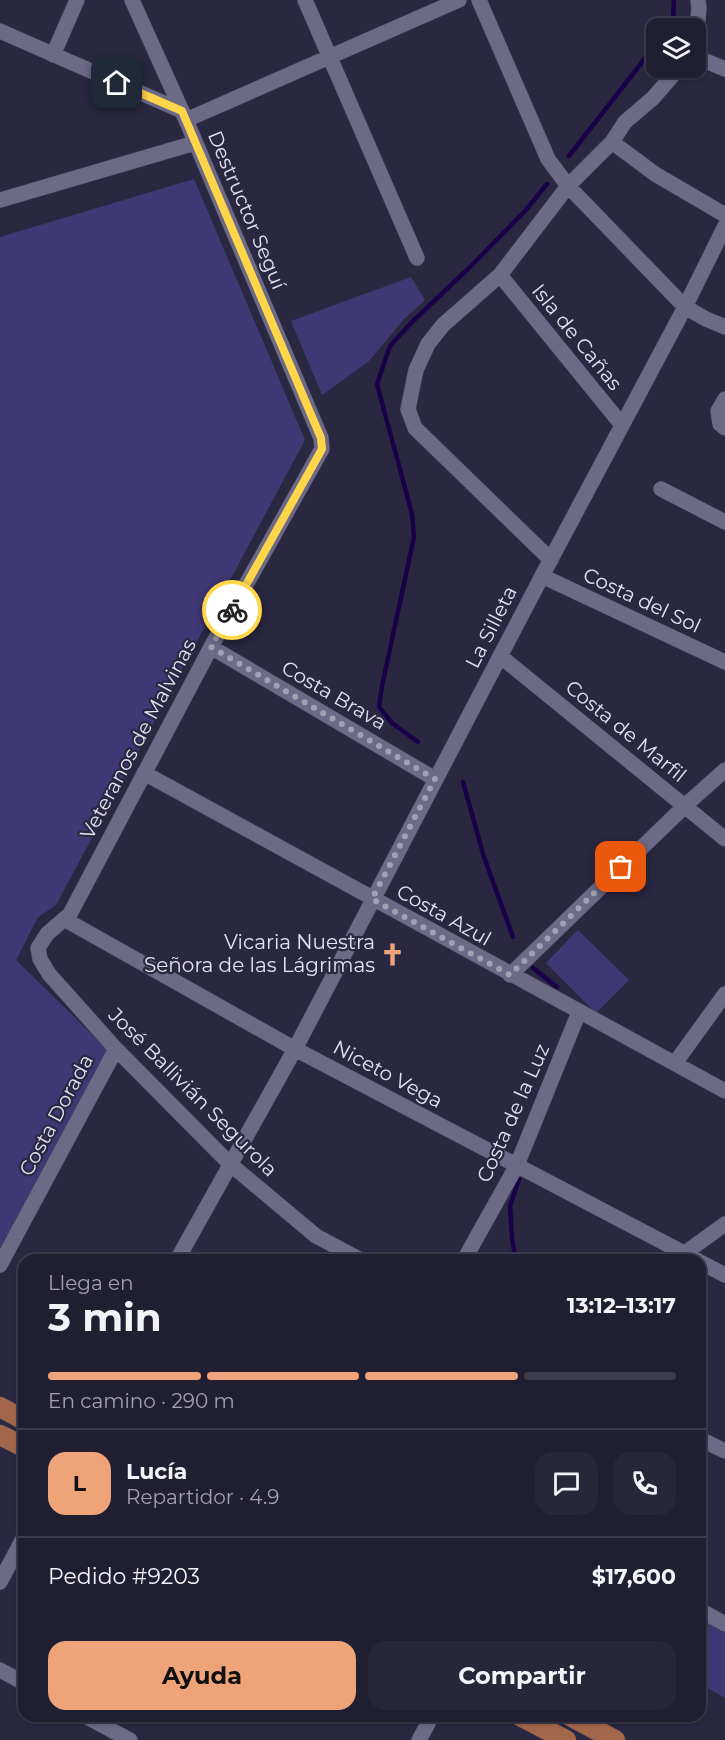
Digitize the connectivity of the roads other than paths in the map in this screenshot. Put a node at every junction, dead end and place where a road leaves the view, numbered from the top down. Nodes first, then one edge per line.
1 (77, 0) edge
2 (132, 0) edge
3 (305, 0) edge
4 (459, 0) edge
5 (479, 0) edge
6 (698, 0) edge
7 (698, 18) edge
8 (0, 31) edge
9 (53, 56) junction
10 (329, 57) junction
11 (706, 61) edge
12 (725, 69) edge
13 (670, 78) edge
14 (184, 115) junction
15 (612, 142) junction
16 (195, 143) junction
17 (568, 186) junction
18 (0, 200) edge
19 (725, 215) edge
20 (725, 226) edge
21 (417, 258) dead end
22 (500, 275) junction
23 (685, 307) junction
24 (725, 327) edge
25 (721, 405) edge
26 (622, 425) junction
27 (725, 428) edge
28 (321, 438) joint
29 (661, 489) dead end
30 (725, 522) edge
31 (551, 560) junction
32 (542, 576) junction
33 (211, 647) junction
34 (500, 656) junction
35 (725, 662) edge
36 (725, 770) edge
37 (144, 773) junction
38 (435, 779) junction
39 (684, 806) junction
40 (725, 839) edge
41 (372, 899) junction
42 (64, 919) junction
43 (40, 959) joint
44 (510, 975) junction
45 (725, 994) edge
46 (579, 1012) junction
47 (116, 1049) junction
48 (295, 1049) junction
49 (675, 1063) junction
50 (725, 1091) edge
51 (230, 1164) junction
52 (517, 1165) junction
53 (725, 1224) edge
54 (180, 1254) edge
55 (348, 1254) edge
56 (467, 1254) edge
57 (680, 1254) edge
58 (694, 1254) edge
59 (0, 1265) edge
60 (706, 1267) edge
61 (725, 1275) edge
62 (0, 1407) edge
63 (18, 1417) edge
64 (0, 1434) edge
65 (706, 1442) edge
66 (18, 1444) edge
67 (725, 1452) edge
68 (18, 1548) edge
69 (0, 1582) edge
70 (706, 1613) edge
71 (725, 1624) edge
72 (0, 1670) edge
73 (18, 1680) edge
74 (96, 1722) edge
75 (429, 1722) edge
76 (532, 1722) edge
77 (581, 1722) edge
78 (130, 1740) edge
79 (419, 1740) edge
80 (566, 1740) edge
81 (615, 1740) edge

1 - 9 street
2 - 14 street, Destructor Seguí
3 - 10 street
4 - 10 street
5 - 17 street
6 - 7 street
8 - 9 street
9 - 14 street
10 - 14 street
10 - 21 street
11 - 12 street
13 - 15 street
14 - 16 street, Destructor Seguí
15 - 17 street
15 - 19 street
16 - 18 street
16 - 28 street, Destructor Seguí
17 - 22 street
17 - 23 street
20 - 23 street, La Silleta
22 - 26 street, Isla de Cañas
22 - 31 street
23 - 24 street
23 - 26 street, La Silleta
25 - 27 street
26 - 31 street, La Silleta
28 - 33 street, Veteranos de Malvinas
29 - 30 street
31 - 32 street, La Silleta
32 - 34 street, La Silleta
32 - 35 street, Costa del Sol
33 - 37 street, Veteranos de Malvinas
33 - 38 street, Costa Brava
34 - 38 street, La Silleta
34 - 39 street, Costa de Marfil
36 - 39 street
37 - 41 street, Costa Azul
37 - 42 street, Veteranos de Malvinas
38 - 41 street, La Silleta
39 - 40 street, Costa de Marfil
39 - 44 street
41 - 44 street, Costa Azul
41 - 48 street, La Silleta
42 - 43 street, Veteranos de Malvinas
42 - 48 street, Niceto Vega
43 - 47 street, José Ballivián Segurola
44 - 46 street, Costa Azul
45 - 49 street
46 - 49 street, Costa Azul
46 - 52 street, Costa de la Luz
47 - 51 street, José Ballivián Segurola
47 - 59 street, Costa Dorada
48 - 51 street, La Silleta
48 - 52 street, Niceto Vega
49 - 50 street, Costa Azul
51 - 54 street, La Silleta
51 - 55 street, José Ballivián Segurola
52 - 56 street, Costa de la Luz
52 - 57 street, Niceto Vega
53 - 58 street
60 - 61 street, Niceto Vega
62 - 63 main road
64 - 66 main road
65 - 67 street
68 - 69 street
70 - 71 street
72 - 73 street
74 - 78 street
75 - 79 street
76 - 80 main road
77 - 81 main road

